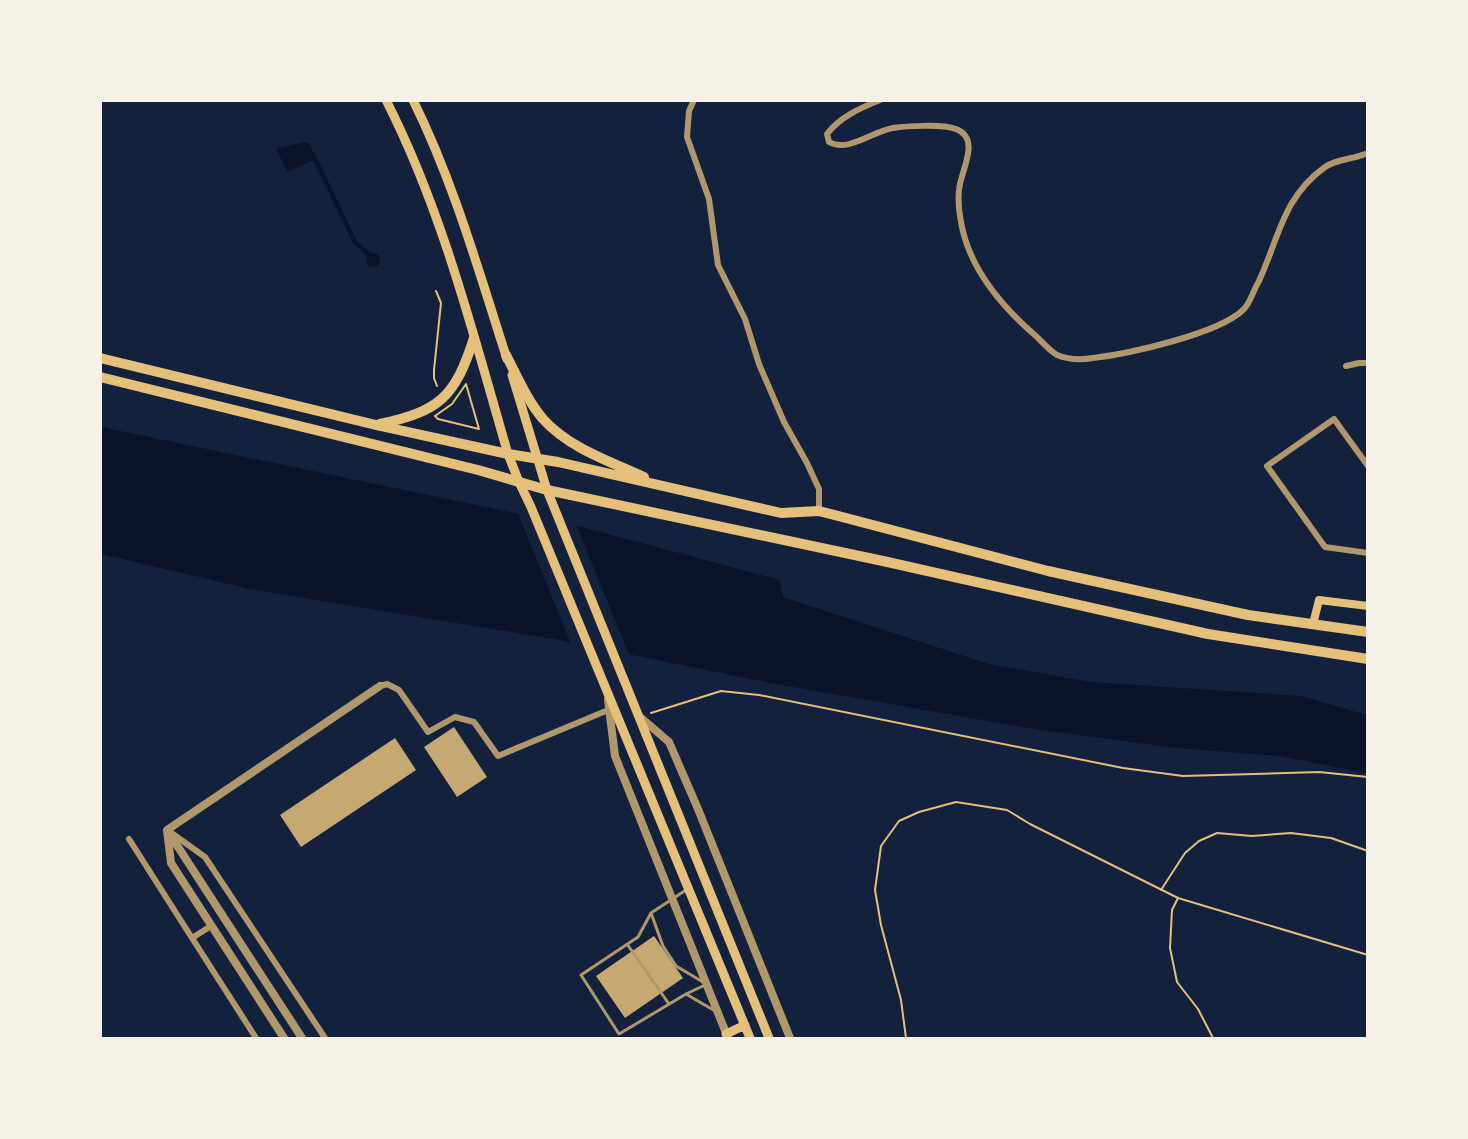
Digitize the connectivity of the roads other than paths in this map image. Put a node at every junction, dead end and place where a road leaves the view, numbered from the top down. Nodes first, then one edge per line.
1 (386, 100) edge
2 (413, 100) edge
3 (694, 100) edge
4 (880, 100) edge
5 (1368, 153) edge
6 (474, 338) junction
7 (506, 355) junction
8 (100, 358) edge
9 (1368, 363) edge
10 (1346, 366) dead end
11 (100, 377) edge
12 (376, 425) junction
13 (508, 454) junction
14 (538, 458) junction
15 (1368, 466) edge
16 (519, 482) junction
17 (666, 487) junction
18 (547, 490) junction
19 (819, 511) junction
20 (1368, 553) edge
21 (1368, 606) edge
22 (1313, 624) junction
23 (1368, 632) edge
24 (1368, 659) edge
25 (380, 686) joint
26 (611, 708) junction
27 (640, 717) junction
28 (167, 830) junction
29 (129, 839) dead end
30 (706, 881) junction
31 (689, 888) junction
32 (672, 898) junction
33 (651, 913) junction
34 (211, 926) junction
35 (192, 938) junction
36 (627, 944) junction
37 (707, 985) junction
38 (686, 994) junction
39 (669, 1004) junction
40 (718, 1012) junction
41 (745, 1026) junction
42 (727, 1036) edge
43 (256, 1038) edge
44 (284, 1038) edge
45 (302, 1038) edge
46 (325, 1038) edge
47 (750, 1038) edge
48 (769, 1038) edge
49 (790, 1038) edge

1 - 6 main road
2 - 7 main road
3 - 19 street
4 - 5 street
6 - 12 highway
6 - 13 main road
7 - 14 main road
7 - 17 highway
8 - 12 highway
9 - 10 street
11 - 16 highway
12 - 13 highway
13 - 14 highway
13 - 16 main road
14 - 17 highway
14 - 18 main road
15 - 20 street
16 - 18 highway
16 - 26 main road
17 - 19 highway
18 - 24 highway
18 - 27 main road
19 - 22 highway
21 - 22 main road
22 - 23 highway
25 - 26 street
25 - 28 street
26 - 31 main road
26 - 32 street
27 - 30 main road
27 - 49 street
28 - 34 street
28 - 45 street
28 - 46 street
29 - 35 street
30 - 31 main road
30 - 48 main road
31 - 32 lane
31 - 41 main road
32 - 33 lane
32 - 37 street
33 - 36 lane
33 - 37 lane
34 - 35 street
34 - 44 street
35 - 43 street
36 - 39 lane
36 - 39 lane
37 - 38 lane
37 - 40 street
38 - 39 lane
38 - 40 lane
40 - 42 street
41 - 42 main road
41 - 47 main road

